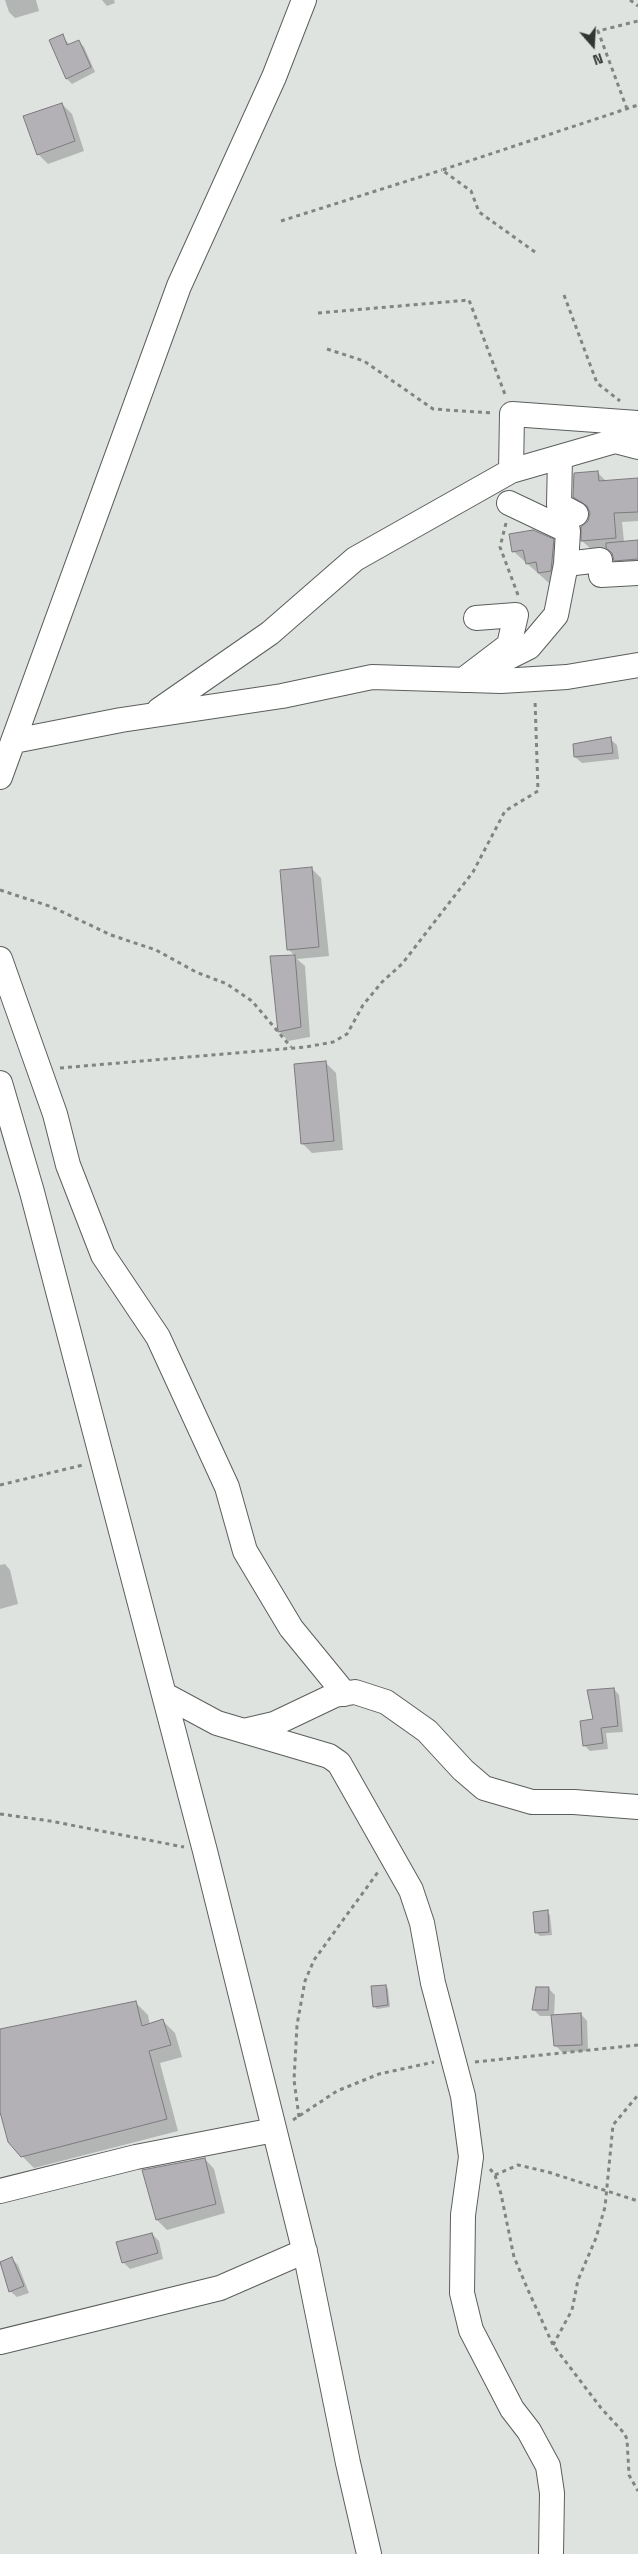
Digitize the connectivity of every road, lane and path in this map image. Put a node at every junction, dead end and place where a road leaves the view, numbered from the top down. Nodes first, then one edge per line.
1 (304, 0) edge
2 (630, 0) edge
3 (638, 6) edge
4 (638, 21) edge
5 (638, 105) edge
6 (626, 109) junction
7 (442, 170) junction
8 (281, 221) dead end
9 (535, 252) dead end
10 (564, 295) dead end
11 (318, 313) dead end
12 (328, 349) dead end
13 (512, 414) junction
14 (631, 414) edge
15 (615, 441) junction
16 (638, 447) edge
17 (560, 457) junction
18 (511, 471) junction
19 (509, 503) joint
20 (576, 514) dead end
21 (566, 564) junction
22 (638, 573) edge
23 (516, 616) junction
24 (476, 618) dead end
25 (638, 665) edge
26 (534, 679) junction
27 (463, 680) junction
28 (154, 714) junction
29 (14, 741) junction
30 (0, 777) edge
31 (0, 890) edge
32 (0, 959) edge
33 (292, 1048) junction
34 (39, 1070) junction
35 (0, 1083) edge
36 (102, 1459) junction
37 (0, 1485) edge
38 (345, 1694) junction
39 (165, 1695) junction
40 (244, 1731) junction
41 (638, 1807) edge
42 (0, 1814) edge
43 (204, 1851) junction
44 (391, 1856) junction
45 (638, 2046) edge
46 (452, 2058) junction
47 (638, 2095) edge
48 (299, 2116) junction
49 (274, 2130) junction
50 (488, 2165) dead end
51 (495, 2175) junction
52 (0, 2191) edge
53 (606, 2191) junction
54 (638, 2201) edge
55 (305, 2251) junction
56 (0, 2342) edge
57 (553, 2345) junction
58 (638, 2491) edge
59 (369, 2554) edge
60 (551, 2554) edge

1 - 29 street
2 - 3 path
4 - 6 path
5 - 6 path
6 - 7 path
7 - 8 path
7 - 9 path
10 - 14 path
11 - 13 path
12 - 13 path
13 - 14 street
13 - 15 street
13 - 18 street
15 - 16 street
15 - 17 street
17 - 18 street
17 - 20 street
18 - 28 street
19 - 21 street
19 - 23 path
21 - 22 street
21 - 27 street
23 - 24 street
23 - 27 street
25 - 26 street
26 - 27 street
26 - 33 path
27 - 28 street
28 - 29 street
29 - 30 street
31 - 33 path
32 - 34 street
33 - 34 path
34 - 38 street
35 - 36 street
36 - 37 path
36 - 39 street
38 - 40 street
38 - 41 street
39 - 40 street
39 - 43 street
40 - 44 street
42 - 43 path
43 - 49 street
44 - 46 street
44 - 48 path
45 - 46 path
46 - 48 path
46 - 60 street
47 - 53 path
48 - 49 path
49 - 52 street
49 - 55 street
50 - 51 path
51 - 53 path
51 - 57 path
53 - 54 path
53 - 57 path
55 - 56 street
55 - 59 street
57 - 58 path

